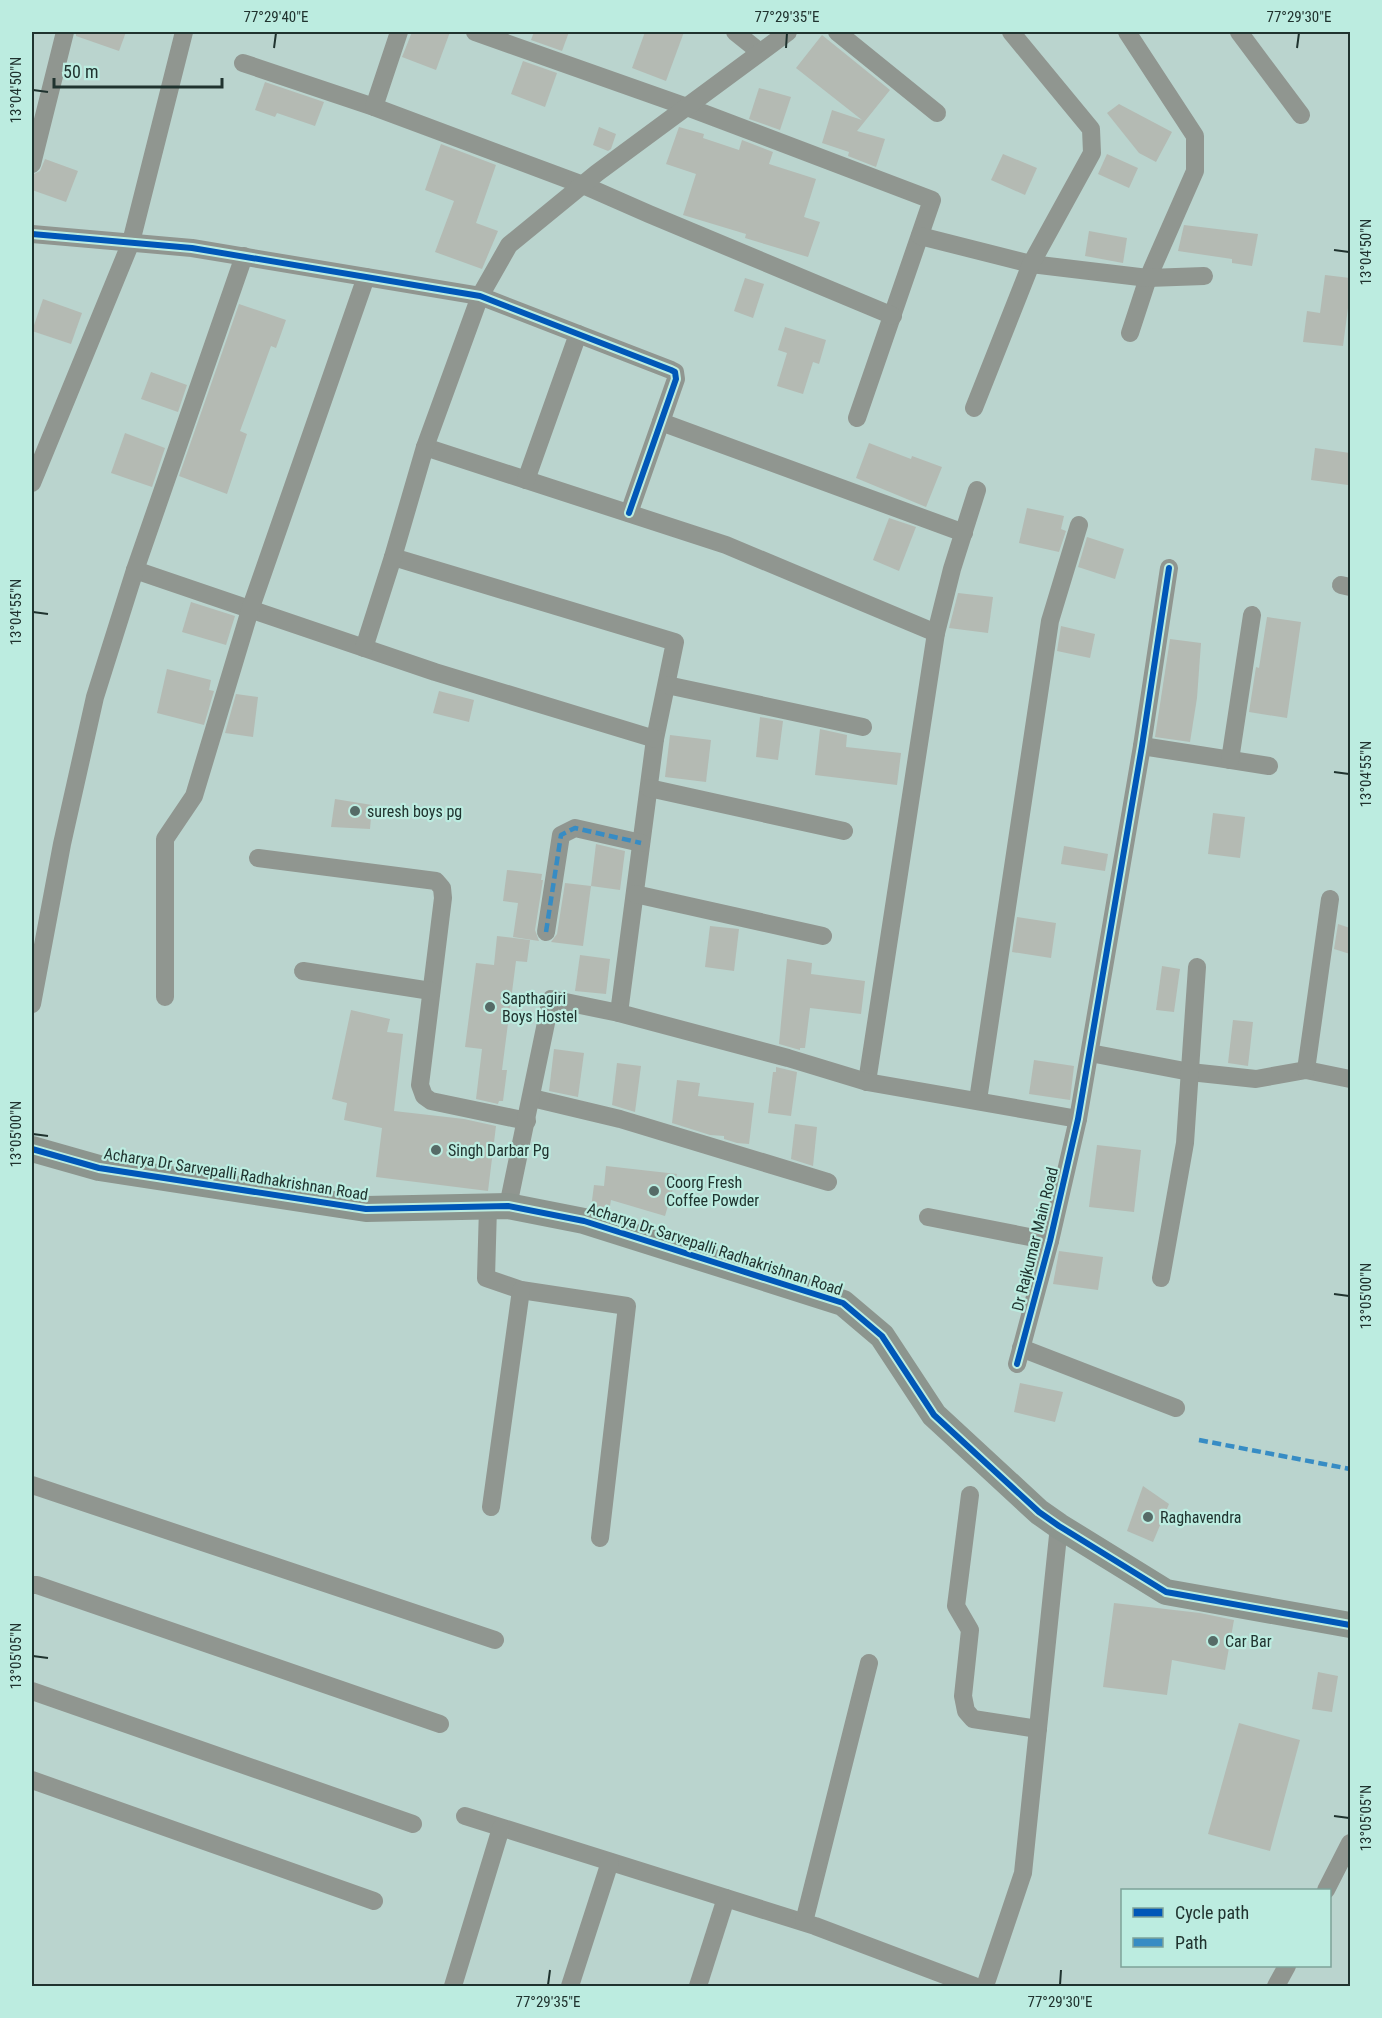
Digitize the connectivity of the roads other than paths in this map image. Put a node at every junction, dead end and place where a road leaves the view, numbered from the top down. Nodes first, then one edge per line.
1 (65, 32) edge
2 (184, 32) edge
3 (399, 32) edge
4 (475, 32) edge
5 (735, 32) edge
6 (837, 32) edge
7 (1011, 32) edge
8 (1127, 32) edge
9 (1239, 32) edge
10 (783, 33) edge
11 (760, 52) junction
12 (243, 63) dead end
13 (374, 107) junction
14 (687, 107) junction
15 (938, 113) dead end
16 (1300, 115) dead end
17 (32, 164) edge
18 (583, 185) junction
19 (32, 234) edge
20 (920, 236) junction
21 (131, 242) junction
22 (244, 256) junction
23 (1031, 264) junction
24 (1204, 276) dead end
25 (366, 277) junction
26 (1148, 278) junction
27 (480, 296) junction
28 (893, 316) junction
29 (1130, 333) dead end
30 (578, 334) junction
31 (974, 408) dead end
32 (857, 418) dead end
33 (661, 422) junction
34 (425, 447) junction
35 (526, 480) junction
36 (32, 483) edge
37 (977, 490) dead end
38 (629, 513) junction
39 (1079, 525) dead end
40 (964, 533) junction
41 (393, 557) junction
42 (1169, 568) dead end
43 (135, 570) junction
44 (250, 610) junction
45 (1252, 615) dead end
46 (936, 633) junction
47 (364, 648) junction
48 (667, 684) junction
49 (863, 727) dead end
50 (655, 739) junction
51 (1142, 746) junction
52 (1230, 760) junction
53 (1269, 766) dead end
54 (648, 788) junction
55 (844, 831) dead end
56 (641, 843) junction
57 (258, 858) dead end
58 (635, 894) junction
59 (1330, 899) dead end
60 (546, 932) dead end
61 (823, 936) dead end
62 (1197, 966) dead end
63 (303, 971) dead end
64 (431, 991) junction
65 (165, 997) dead end
66 (32, 1004) edge
67 (620, 1012) junction
68 (1090, 1053) junction
69 (1306, 1070) junction
70 (1190, 1072) junction
71 (1350, 1079) edge
72 (867, 1082) junction
73 (532, 1098) junction
74 (978, 1100) junction
75 (1078, 1119) junction
76 (527, 1121) junction
77 (32, 1149) edge
78 (828, 1182) dead end
79 (498, 1206) junction
80 (928, 1217) dead end
81 (1050, 1240) junction
82 (1161, 1278) dead end
83 (521, 1290) junction
84 (1176, 1408) dead end
85 (32, 1485) edge
86 (970, 1496) dead end
87 (491, 1507) dead end
88 (1059, 1526) junction
89 (600, 1538) dead end
90 (32, 1584) edge
91 (1350, 1625) edge
92 (495, 1640) dead end
93 (869, 1663) dead end
94 (32, 1691) edge
95 (440, 1724) dead end
96 (1038, 1729) junction
97 (32, 1780) edge
98 (465, 1816) dead end
99 (413, 1824) dead end
100 (501, 1828) junction
101 (1350, 1843) edge
102 (610, 1862) junction
103 (1327, 1889) edge
104 (726, 1898) junction
105 (374, 1901) dead end
106 (804, 1922) junction
107 (1286, 1967) edge
108 (453, 1986) edge
109 (570, 1986) edge
110 (698, 1986) edge
111 (974, 1986) edge
112 (985, 1986) edge
113 (1276, 1986) edge

1 - 17 street
2 - 21 street
3 - 13 street
4 - 14 street
5 - 11 street
6 - 15 street
7 - 23 street
8 - 26 street
9 - 16 street
10 - 11 street
11 - 14 street
12 - 13 street
13 - 18 street
14 - 18 street
14 - 20 street
18 - 27 street
18 - 28 street
19 - 21 street
20 - 23 street
20 - 28 street
21 - 22 street
21 - 36 street
22 - 25 street
22 - 43 street
23 - 26 street
23 - 31 street
24 - 26 street
25 - 27 street
25 - 44 street
26 - 29 street
27 - 30 street
27 - 34 street
28 - 32 street
30 - 33 street
30 - 35 street
33 - 38 street
33 - 40 street
34 - 35 street
34 - 41 street
35 - 38 street
37 - 40 street
38 - 46 street
39 - 74 street
40 - 46 street
41 - 47 street
41 - 48 street
42 - 51 street, Dr Rajkumar Main Road
43 - 44 street
43 - 66 street
44 - 47 street
44 - 65 street
45 - 52 street
46 - 72 street
47 - 50 street
48 - 49 street
48 - 50 street
50 - 54 street
51 - 52 street
51 - 68 street, Dr Rajkumar Main Road
52 - 53 street
54 - 55 street
54 - 56 street
56 - 58 street
56 - 60 street
57 - 64 street
58 - 61 street
58 - 67 street
59 - 69 street
62 - 70 street
63 - 64 street
64 - 76 street
67 - 72 street
67 - 73 street
68 - 70 street
68 - 75 street, Dr Rajkumar Main Road
69 - 70 street
69 - 71 street
70 - 82 street
72 - 74 street
73 - 76 street
73 - 78 street
74 - 75 street
75 - 81 street, Dr Rajkumar Main Road
76 - 79 street
77 - 79 street, Acharya Dr Sarvepalli Radhakrishnan Road
79 - 83 street
79 - 88 street, Acharya Dr Sarvepalli Radhakrishnan Road
80 - 81 street
81 - 84 street, Dr Rajkumar Main Road
83 - 87 street
83 - 89 street
85 - 92 street
86 - 96 street
88 - 91 street, Acharya Dr Sarvepalli Radhakrishnan Road
88 - 96 street
90 - 95 street
93 - 106 street
94 - 99 street
96 - 112 street
97 - 105 street
98 - 100 street
100 - 102 street
100 - 108 street
101 - 103 street
102 - 104 street
102 - 109 street
104 - 106 street
104 - 110 street
106 - 111 street
107 - 113 street

